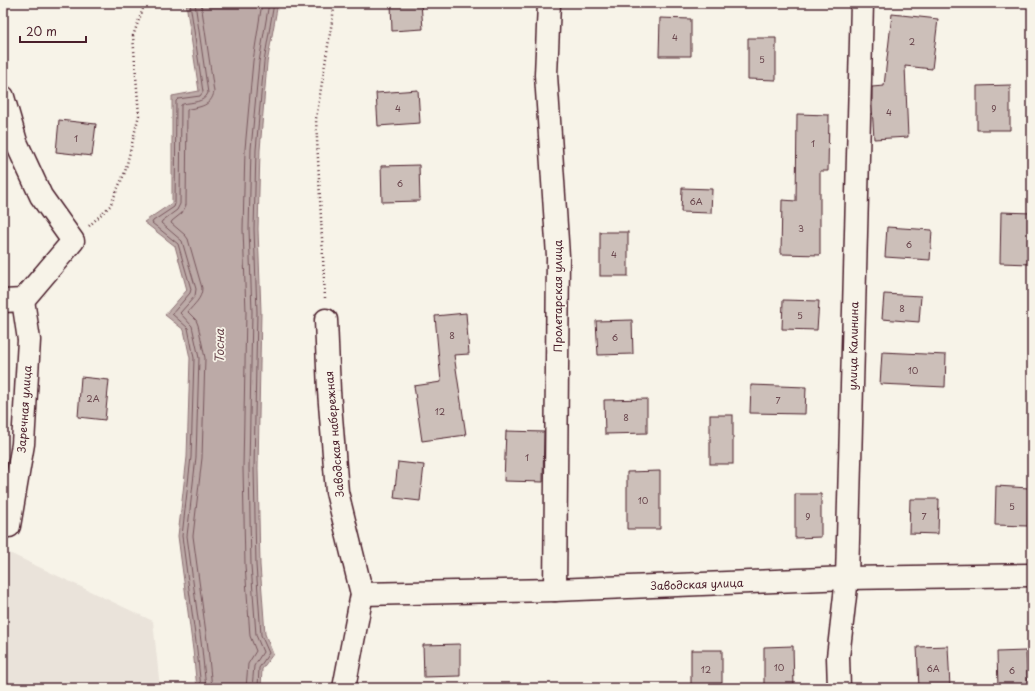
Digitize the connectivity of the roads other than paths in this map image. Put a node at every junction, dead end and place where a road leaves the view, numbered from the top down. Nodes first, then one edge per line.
1 (548, 3) edge
2 (862, 3) edge
3 (3, 97) edge
4 (13, 300) edge
5 (326, 320) road end
6 (9, 526) dead end
7 (1032, 575) edge
8 (847, 578) junction
9 (555, 590) junction
10 (362, 594) junction
11 (344, 688) edge
12 (839, 688) edge

1 - 9 street, Пролетарская улица
2 - 8 street, улица Калинина
3 - 4 street
4 - 6 street, Заречная улица
5 - 10 street, Заводская набережная
7 - 8 street, Заводская улица
8 - 9 street, Заводская улица
8 - 12 street, улица Калинина
9 - 10 street, Заводская улица
10 - 11 street, Заводская набережная

